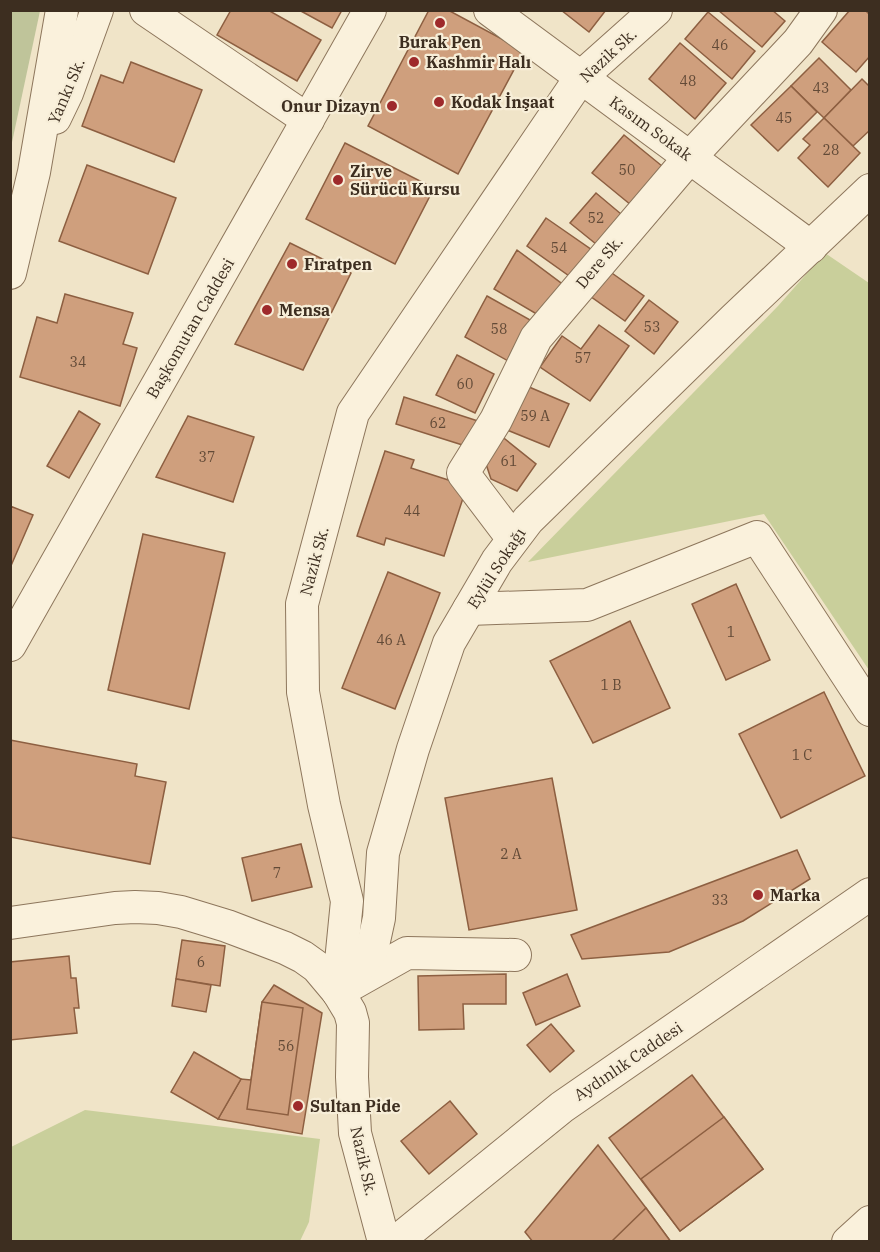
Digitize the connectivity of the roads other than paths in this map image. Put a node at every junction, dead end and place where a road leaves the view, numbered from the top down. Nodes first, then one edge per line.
1 (62, 10) edge
2 (97, 10) edge
3 (146, 10) edge
4 (370, 10) edge
5 (490, 10) edge
6 (656, 10) edge
7 (821, 10) edge
8 (581, 77) junction
9 (308, 120) junction
10 (690, 157) junction
11 (34, 172) junction
12 (868, 196) edge
13 (811, 247) junction
14 (10, 273) edge
15 (513, 539) junction
16 (469, 609) junction
17 (10, 645) edge
18 (870, 710) edge
19 (870, 894) edge
20 (10, 923) edge
21 (515, 955) dead end
22 (338, 992) junction
23 (870, 1222) edge
24 (384, 1242) edge
25 (396, 1242) edge
26 (848, 1242) edge

1 - 11 street, Yankı Sk.
2 - 11 street, Yankı Sk.
3 - 9 street
4 - 9 street, Başkomutan Caddesi
5 - 8 street, Kasım Sokak
6 - 8 street, Nazik Sk.
7 - 10 street, Dere Sk.
8 - 10 street, Kasım Sokak
8 - 22 street, Nazik Sk.
9 - 17 street, Başkomutan Caddesi
10 - 13 street, Kasım Sokak
10 - 15 street, Dere Sk.
11 - 14 street, Yankı Sk.
12 - 13 street, Eylül Sokağı
13 - 15 street, Eylül Sokağı
15 - 16 street, Eylül Sokağı
16 - 18 street
16 - 22 street, Eylül Sokağı
19 - 25 street, Aydınlık Caddesi
20 - 22 street
21 - 22 street
22 - 24 street, Nazik Sk.
23 - 26 street

